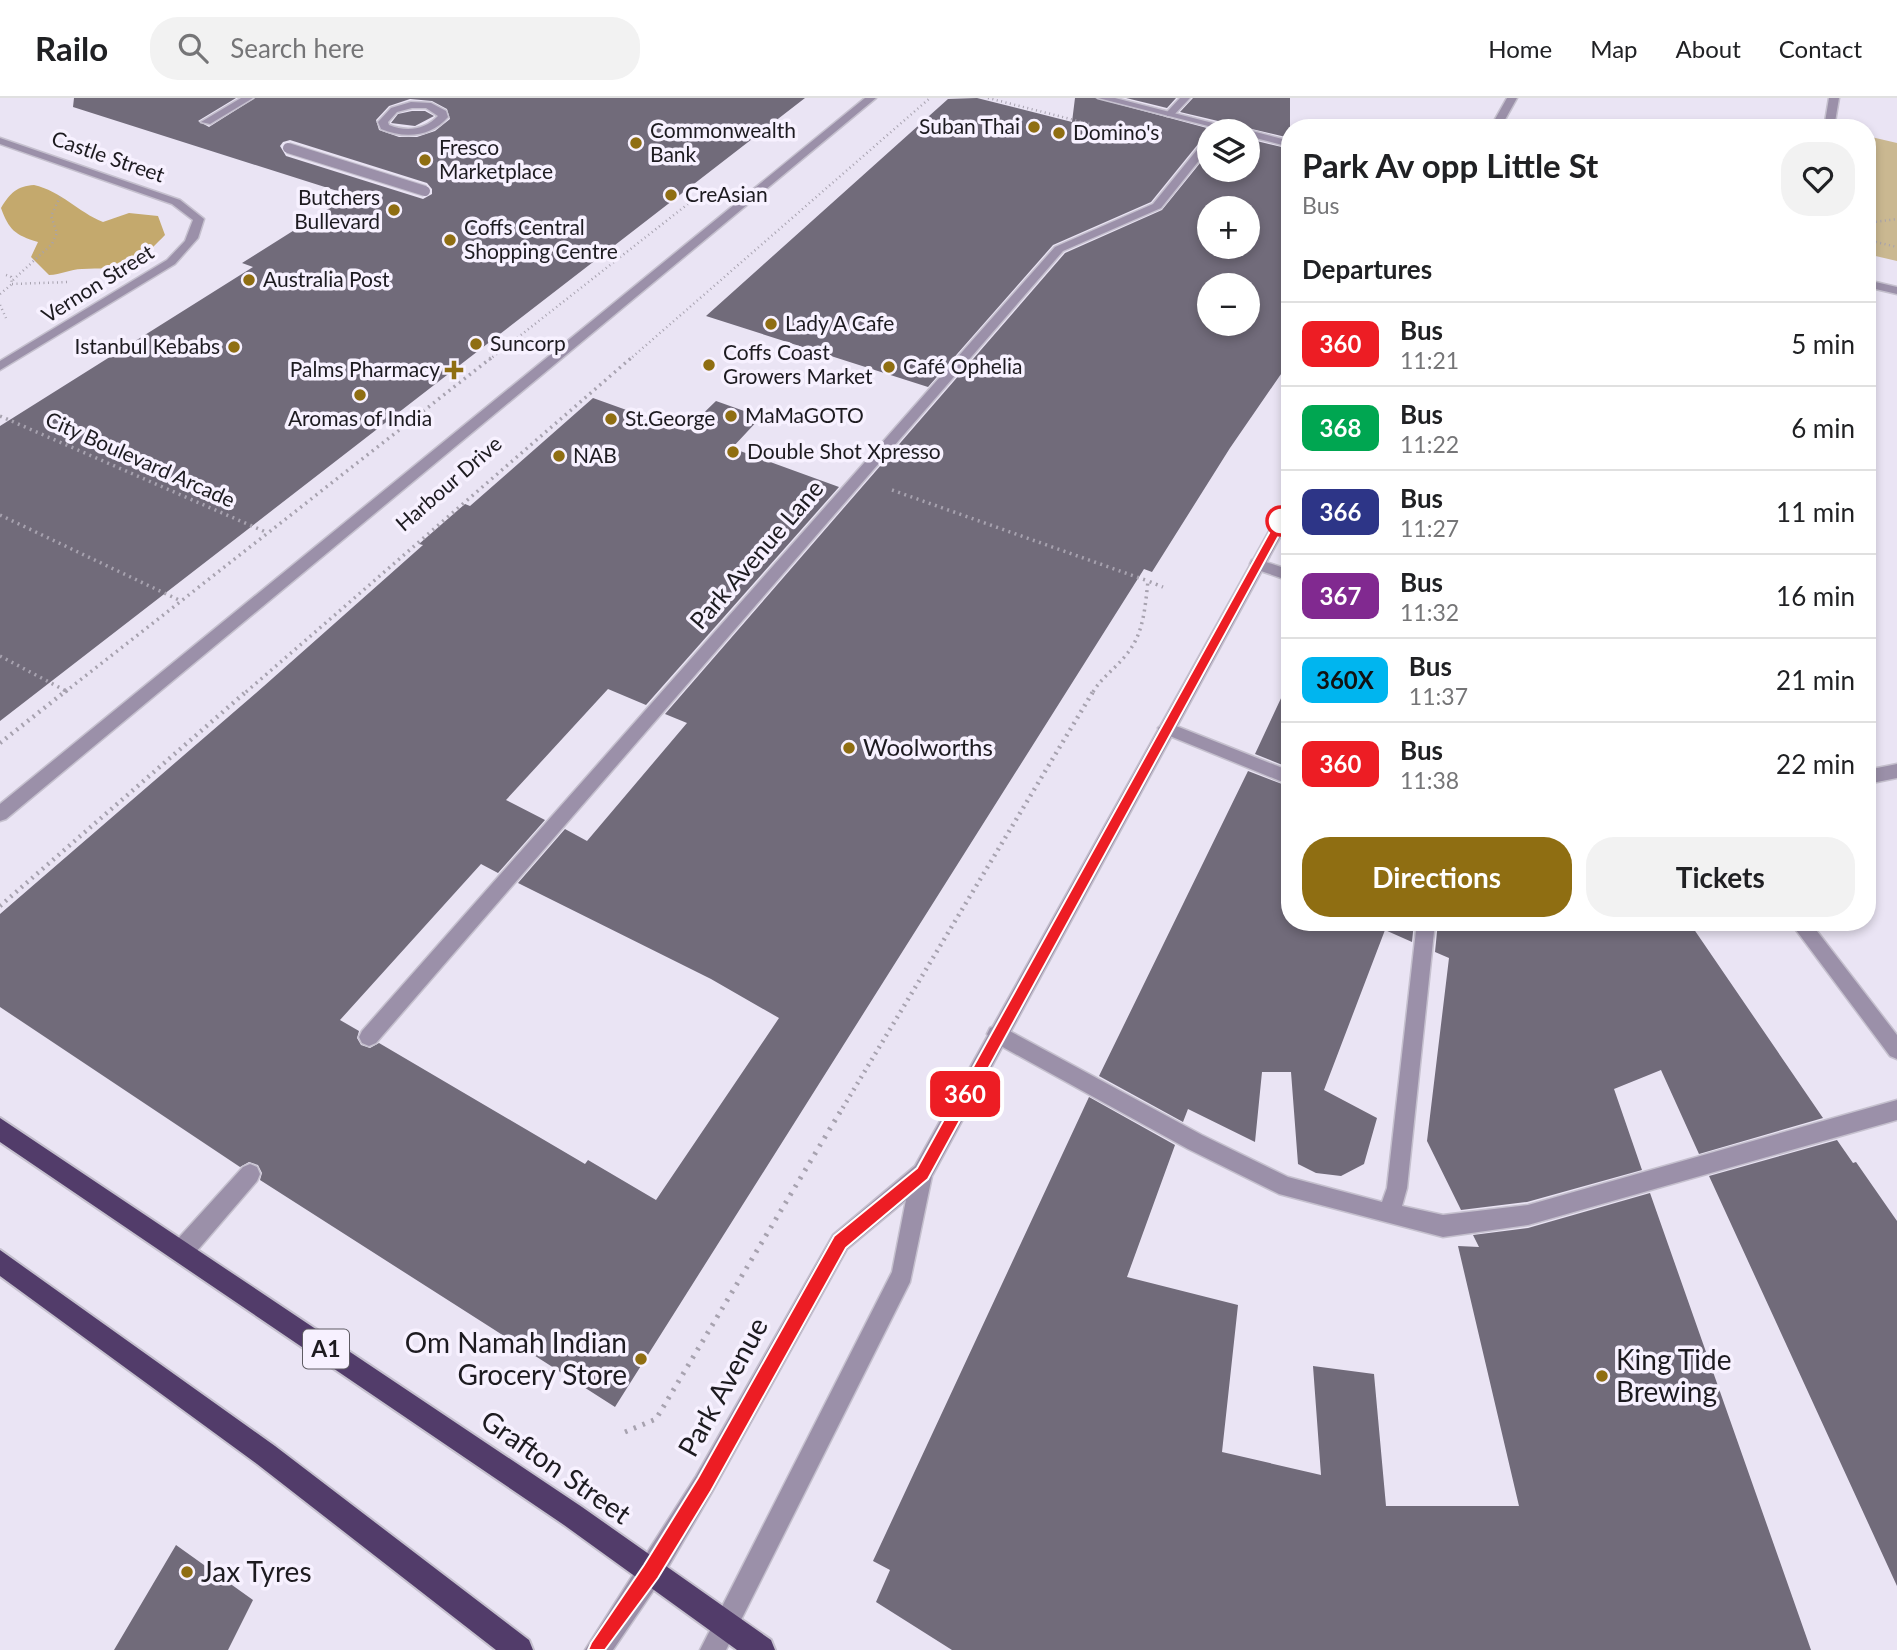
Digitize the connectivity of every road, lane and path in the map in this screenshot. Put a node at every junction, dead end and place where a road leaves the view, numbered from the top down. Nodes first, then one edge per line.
1 (248, 98) edge
2 (871, 98) edge
3 (930, 98) edge
4 (1103, 98) edge
5 (1185, 98) edge
6 (1512, 98) edge
7 (1835, 98) edge
8 (438, 104) joint
9 (1170, 114) junction
10 (1500, 119) edge
11 (1831, 119) edge
12 (206, 122) dead end
13 (1197, 122) edge
14 (1260, 136) edge
15 (0, 141) edge
16 (1281, 142) edge
17 (288, 148) dead end
18 (1197, 157) edge
19 (425, 191) dead end
20 (60, 197) dead end
21 (695, 198) dead end
22 (199, 219) joint
23 (1897, 219) edge
24 (1876, 222) edge
25 (1876, 242) edge
26 (1897, 247) edge
27 (6, 275) dead end
28 (13, 282) junction
29 (69, 282) dead end
30 (1876, 285) edge
31 (1897, 290) edge
32 (0, 294) edge
33 (0, 305) edge
34 (6, 318) dead end
35 (0, 366) edge
36 (0, 416) edge
37 (859, 478) junction
38 (0, 515) edge
39 (1281, 522) edge
40 (268, 533) junction
41 (1257, 564) junction
42 (1281, 573) edge
43 (1148, 581) junction
44 (1163, 587) dead end
45 (181, 601) junction
46 (0, 656) edge
47 (66, 691) junction
48 (1166, 728) junction
49 (0, 743) edge
50 (1897, 771) edge
51 (1281, 774) edge
52 (1876, 775) edge
53 (0, 814) edge
54 (0, 906) edge
55 (1425, 931) edge
56 (1806, 931) edge
57 (998, 1034) junction
58 (369, 1037) dead end
59 (1897, 1050) edge
60 (1897, 1110) edge
61 (0, 1129) edge
62 (922, 1173) junction
63 (250, 1174) dead end
64 (1389, 1214) junction
65 (183, 1251) junction
66 (0, 1262) edge
67 (625, 1432) dead end
68 (651, 1572) junction
69 (720, 1638) edge
70 (519, 1650) edge
71 (598, 1650) edge
72 (761, 1650) edge

1 - 12 street
2 - 53 street, Harbour Drive
3 - 54 path, Harbour Drive
4 - 9 street
5 - 9 street
6 - 10 street
7 - 11 street
8 - 8 street
9 - 13 street
14 - 16 street
15 - 22 street, Castle Street
17 - 19 street, bridge
18 - 37 street, Park Avenue Lane
20 - 28 path
21 - 40 path
22 - 35 street, Vernon Street
23 - 24 path
25 - 26 path
27 - 28 path
28 - 29 path
28 - 32 path
30 - 31 street
33 - 34 path
36 - 40 path, City Boulevard Arcade
37 - 43 path
37 - 58 street, Park Avenue Lane
38 - 45 path
39 - 41 street, Park Avenue
40 - 45 path
41 - 42 street
41 - 48 street, Park Avenue
43 - 44 path
43 - 67 path
45 - 47 path
46 - 47 path
47 - 49 path
48 - 51 street
48 - 57 street, Park Avenue
50 - 52 street
55 - 64 street
56 - 59 street
57 - 62 street, Park Avenue
57 - 64 street
60 - 64 street
61 - 65 highway, Grafton Street / A1
62 - 68 street, Park Avenue
62 - 69 street, Park Avenue
63 - 65 street
65 - 68 highway, Grafton Street / A1
66 - 70 highway
68 - 69 highway, Grafton Street / A1
68 - 71 street, Park Avenue
69 - 72 highway, Grafton Street / A1

